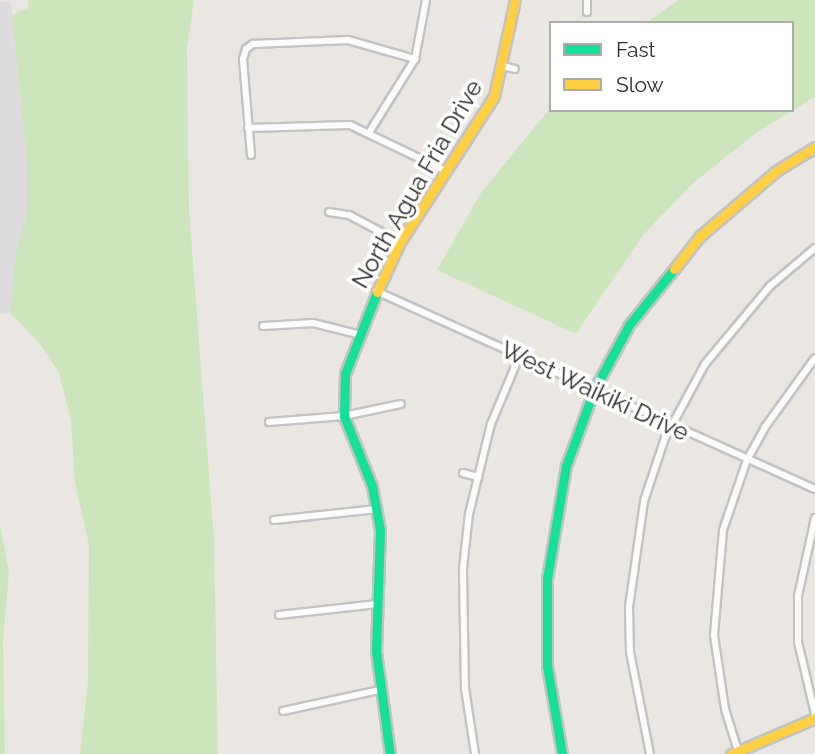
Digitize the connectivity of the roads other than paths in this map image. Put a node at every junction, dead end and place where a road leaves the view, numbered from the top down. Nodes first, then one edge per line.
1 (426, 0) edge
2 (516, 0) edge
3 (587, 0) edge
4 (587, 12) dead end
5 (415, 60) junction
6 (503, 66) junction
7 (515, 69) dead end
8 (248, 128) junction
9 (370, 131) junction
10 (815, 147) edge
11 (251, 155) dead end
12 (444, 170) junction
13 (329, 212) dead end
14 (400, 242) junction
15 (815, 248) edge
16 (376, 291) junction
17 (263, 326) dead end
18 (356, 334) junction
19 (519, 356) junction
20 (815, 358) edge
21 (594, 390) junction
22 (401, 404) dead end
23 (344, 416) junction
24 (269, 422) dead end
25 (671, 426) junction
26 (747, 460) junction
27 (463, 473) dead end
28 (478, 477) junction
29 (815, 489) edge
30 (377, 509) junction
31 (815, 518) edge
32 (274, 520) dead end
33 (377, 604) junction
34 (279, 615) dead end
35 (379, 690) junction
36 (283, 710) dead end
37 (815, 716) edge
38 (736, 753) edge
39 (390, 754) edge
40 (475, 754) edge
41 (562, 754) edge
42 (650, 754) edge

1 - 5 street
2 - 6 street, North Agua Fria Drive
3 - 4 street
5 - 8 street
5 - 9 street
6 - 7 street
6 - 12 street, North Agua Fria Drive
8 - 9 street
8 - 11 street
9 - 12 street
10 - 21 street
12 - 14 street, North Agua Fria Drive
13 - 14 street
14 - 16 street, North Agua Fria Drive
15 - 25 street
16 - 18 street, North Agua Fria Drive
16 - 19 street, West Waikiki Drive
17 - 18 street
18 - 23 street, North Agua Fria Drive
19 - 21 street, West Waikiki Drive
19 - 28 street
20 - 26 street
21 - 25 street, West Waikiki Drive
21 - 41 street
22 - 23 street
23 - 24 street
23 - 30 street, North Agua Fria Drive
25 - 26 street, West Waikiki Drive
25 - 42 street
26 - 29 street, West Waikiki Drive
26 - 38 street
27 - 28 street
28 - 40 street
30 - 32 street
30 - 33 street, North Agua Fria Drive
31 - 37 street
33 - 34 street
33 - 35 street, North Agua Fria Drive
35 - 36 street
35 - 39 street, North Agua Fria Drive
37 - 38 street

